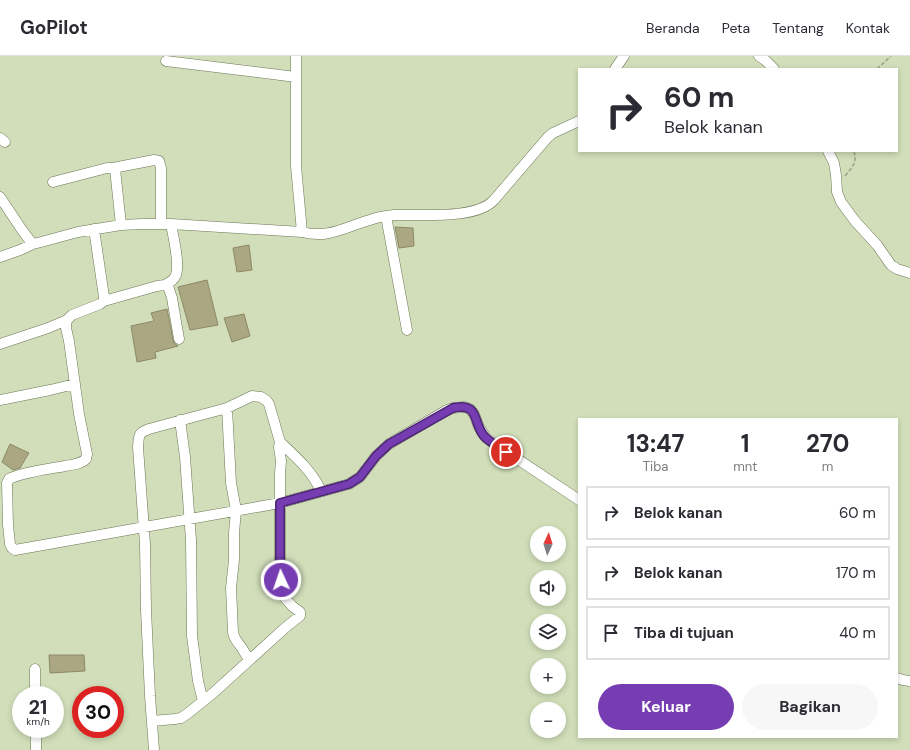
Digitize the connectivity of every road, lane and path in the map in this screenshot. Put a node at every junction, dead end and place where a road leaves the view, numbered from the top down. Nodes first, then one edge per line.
1 (296, 56) edge
2 (624, 56) edge
3 (759, 56) edge
4 (890, 56) edge
5 (166, 61) dead end
6 (616, 68) edge
7 (773, 68) edge
8 (878, 68) edge
9 (296, 77) junction
10 (578, 121) edge
11 (828, 152) edge
12 (854, 152) edge
13 (113, 168) junction
14 (845, 176) dead end
15 (53, 182) dead end
16 (0, 196) edge
17 (386, 216) junction
18 (166, 224) junction
19 (121, 225) junction
20 (94, 229) junction
21 (302, 232) junction
22 (33, 244) junction
23 (0, 257) edge
24 (910, 273) edge
25 (165, 285) junction
26 (104, 301) junction
27 (67, 320) junction
28 (408, 330) dead end
29 (179, 339) dead end
30 (0, 344) edge
31 (75, 384) junction
32 (0, 400) edge
33 (227, 408) junction
34 (180, 420) junction
35 (280, 442) junction
36 (321, 492) junction
37 (578, 499) edge
38 (280, 503) junction
39 (236, 510) junction
40 (189, 519) junction
41 (4, 526) edge
42 (144, 527) junction
43 (249, 660) junction
44 (35, 670) dead end
45 (898, 678) edge
46 (910, 682) edge
47 (35, 686) edge
48 (203, 701) junction
49 (152, 721) junction
50 (36, 738) edge
51 (36, 750) edge
52 (154, 750) edge

1 - 9 street
2 - 6 street
3 - 7 street
4 - 8 path
5 - 9 street
9 - 21 street
10 - 17 street
11 - 24 street
12 - 14 path
13 - 15 street
13 - 18 street
13 - 19 street
16 - 22 street
17 - 21 street
17 - 28 street
18 - 19 street
18 - 21 street
18 - 25 street
19 - 20 street
20 - 22 street
20 - 26 street
22 - 23 street
25 - 26 street
25 - 29 street
26 - 27 street
27 - 30 street
27 - 31 street
31 - 32 street
31 - 41 street
33 - 34 street
33 - 35 street
33 - 39 street
34 - 40 street
34 - 42 street
35 - 36 street
35 - 38 street
36 - 37 street
36 - 38 street
38 - 39 street
38 - 43 street
39 - 40 street
39 - 43 street
40 - 42 street
40 - 48 street
41 - 42 street
42 - 49 street
43 - 48 street
44 - 47 street
45 - 46 street
48 - 49 street
49 - 52 street
50 - 51 street

